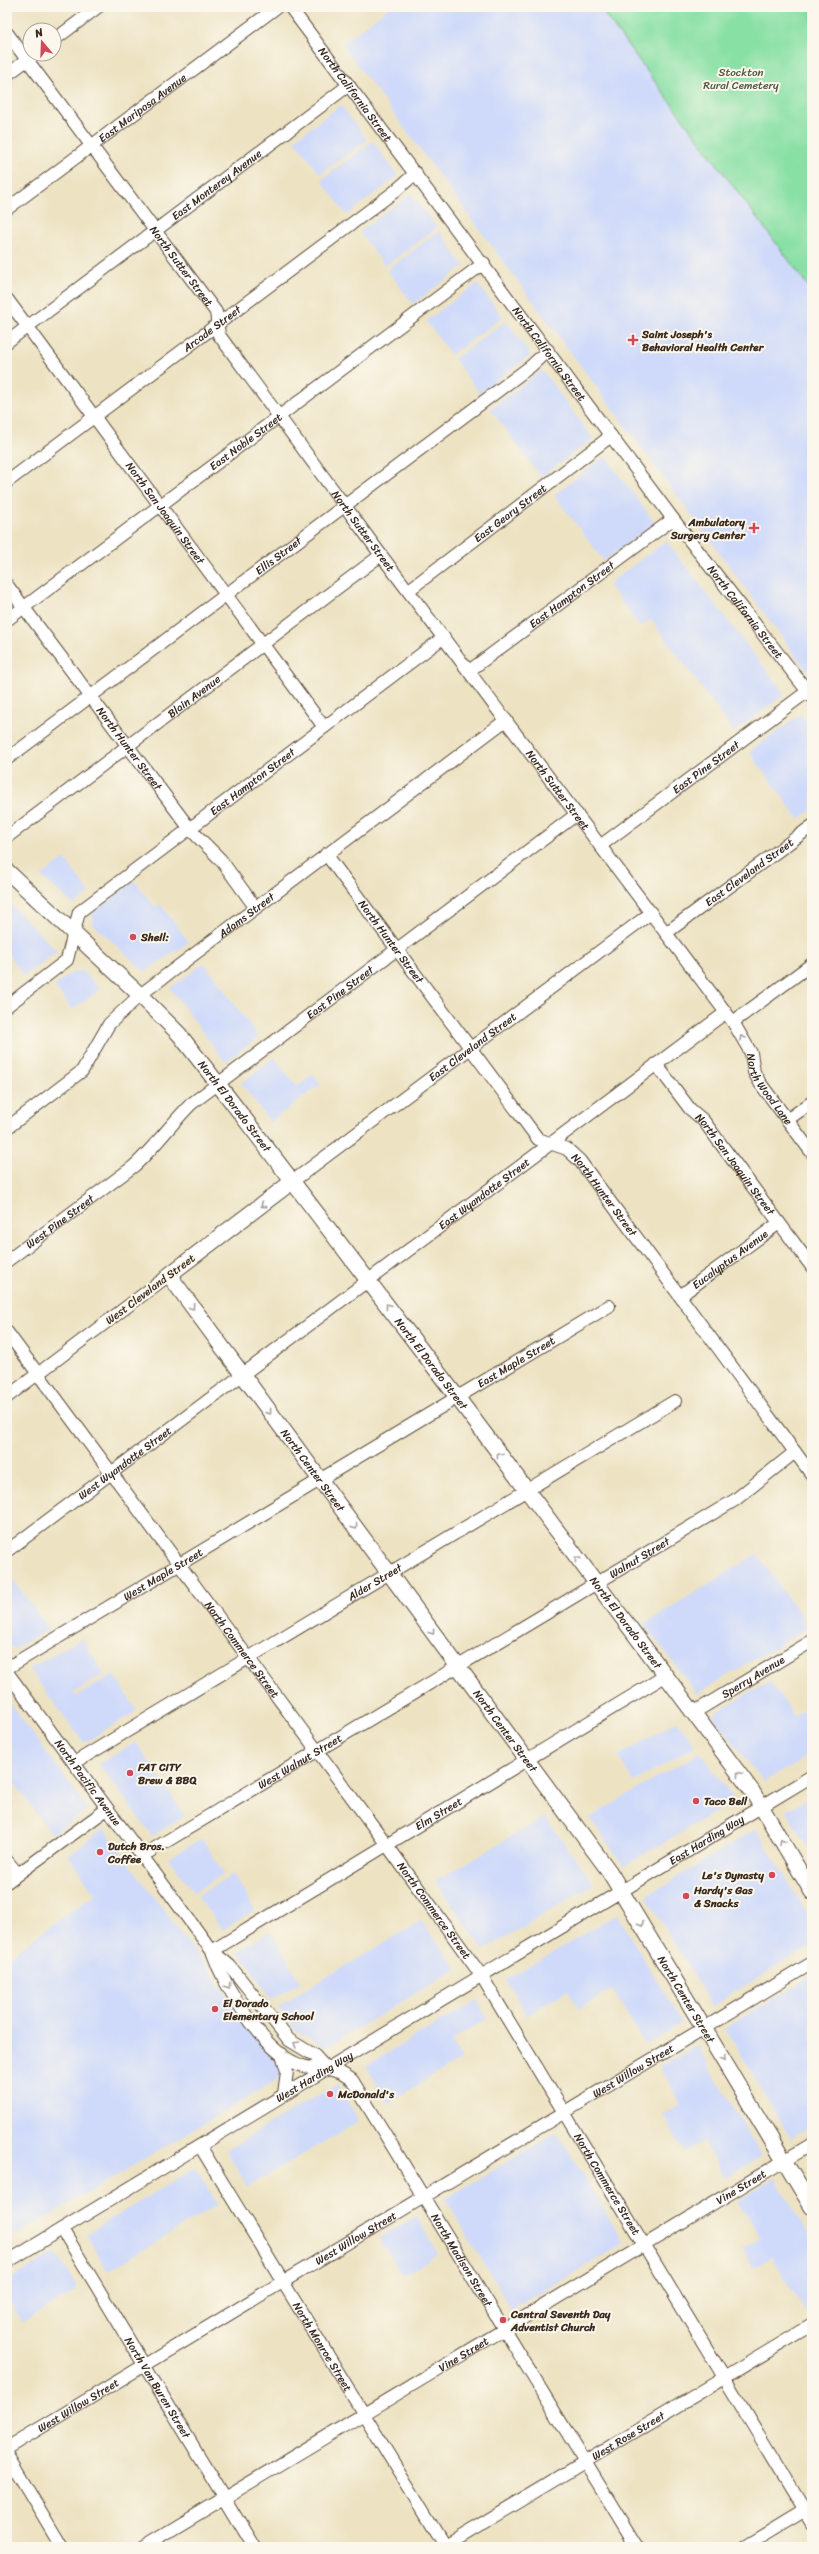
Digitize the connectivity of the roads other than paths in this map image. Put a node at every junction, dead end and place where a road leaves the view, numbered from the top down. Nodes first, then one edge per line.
1 (98, 7) edge
2 (277, 7) edge
3 (290, 7) edge
4 (7, 33) edge
5 (62, 34) edge
6 (22, 48) edge
7 (24, 62) edge
8 (34, 62) edge
9 (7, 75) edge
10 (348, 85) junction
11 (92, 146) junction
12 (416, 173) junction
13 (7, 209) edge
14 (155, 231) junction
15 (484, 263) junction
16 (7, 299) edge
17 (217, 324) junction
18 (28, 327) junction
19 (7, 342) edge
20 (548, 350) junction
21 (94, 416) junction
22 (280, 416) junction
23 (611, 436) junction
24 (7, 482) edge
25 (161, 506) junction
26 (346, 506) junction
27 (673, 519) junction
28 (381, 555) junction
29 (7, 585) edge
30 (409, 590) junction
31 (227, 595) junction
32 (23, 608) junction
33 (7, 620) edge
34 (444, 637) junction
35 (262, 645) junction
36 (470, 671) junction
37 (811, 692) edge
38 (90, 698) junction
39 (506, 720) junction
40 (324, 727) junction
41 (126, 746) junction
42 (7, 759) edge
43 (577, 814) junction
44 (812, 826) edge
45 (190, 829) junction
46 (7, 837) edge
47 (600, 846) junction
48 (326, 854) junction
49 (7, 871) edge
50 (255, 907) junction
51 (651, 913) junction
52 (666, 933) junction
53 (74, 935) junction
54 (397, 951) junction
55 (812, 964) edge
56 (140, 995) junction
57 (7, 1006) edge
58 (729, 1017) junction
59 (471, 1049) junction
60 (656, 1064) junction
61 (218, 1084) junction
62 (812, 1102) edge
63 (787, 1120) junction
64 (7, 1128) edge
65 (552, 1144) junction
66 (812, 1153) edge
67 (293, 1181) junction
68 (114, 1182) joint
69 (779, 1222) junction
70 (7, 1261) edge
71 (812, 1267) edge
72 (169, 1275) junction
73 (368, 1279) junction
74 (680, 1296) junction
75 (609, 1306) dead end
76 (7, 1332) edge
77 (39, 1374) junction
78 (242, 1375) junction
79 (7, 1397) edge
80 (457, 1397) junction
81 (675, 1401) dead end
82 (795, 1452) junction
83 (112, 1472) junction
84 (812, 1475) edge
85 (319, 1479) junction
86 (525, 1490) junction
87 (7, 1551) edge
88 (180, 1564) junction
89 (389, 1574) junction
90 (596, 1584) junction
91 (812, 1641) edge
92 (249, 1658) junction
93 (7, 1668) edge
94 (458, 1668) junction
95 (7, 1672) edge
96 (665, 1676) junction
97 (693, 1713) junction
98 (318, 1751) junction
99 (527, 1761) junction
100 (74, 1763) junction
101 (812, 1776) edge
102 (761, 1806) junction
103 (107, 1809) junction
104 (387, 1845) junction
105 (142, 1856) junction
106 (7, 1861) edge
107 (18, 1874) junction
108 (7, 1882) edge
109 (621, 1890) junction
110 (812, 1892) edge
111 (212, 1951) junction
112 (812, 1963) edge
113 (481, 1975) junction
114 (704, 2028) junction
115 (282, 2054) junction
116 (326, 2068) junction
117 (284, 2094) junction
118 (563, 2113) junction
119 (812, 2144) edge
120 (200, 2146) junction
121 (784, 2161) junction
122 (423, 2197) junction
123 (812, 2207) edge
124 (62, 2228) junction
125 (644, 2245) junction
126 (7, 2262) edge
127 (282, 2282) junction
128 (812, 2325) edge
129 (503, 2330) junction
130 (144, 2366) junction
131 (724, 2378) junction
132 (364, 2414) junction
133 (7, 2448) edge
134 (7, 2455) edge
135 (585, 2462) junction
136 (224, 2498) junction
137 (808, 2508) edge
138 (812, 2522) edge
139 (62, 2547) edge
140 (143, 2547) edge
141 (254, 2547) edge
142 (444, 2547) edge
143 (636, 2547) edge
144 (744, 2547) edge

1 - 5 street
2 - 11 street, East Mariposa Avenue
3 - 10 street, North California Street
4 - 6 street, North Sutter Street
7 - 9 street
8 - 11 street, North Sutter Street
10 - 12 street, North California Street
10 - 14 street, East Monterey Avenue
11 - 13 street, East Mariposa Avenue
11 - 14 street, North Sutter Street
12 - 15 street, North California Street
12 - 17 street, Arcade Street
14 - 17 street, North Sutter Street
14 - 18 street, East Monterey Avenue
15 - 20 street, North California Street
15 - 22 street, East Noble Street
16 - 18 street, North San Joaquin Street
17 - 21 street, Arcade Street
17 - 22 street, North Sutter Street
18 - 19 street, East Monterey Avenue
18 - 21 street, North San Joaquin Street
20 - 23 street, North California Street
20 - 26 street, Ellis Street
21 - 24 street, Arcade Street
21 - 25 street, North San Joaquin Street
22 - 25 street, East Noble Street
22 - 26 street, North Sutter Street
23 - 27 street, North California Street
23 - 30 street, East Geary Street
25 - 31 street, North San Joaquin Street
25 - 32 street, East Noble Street
26 - 28 street, North Sutter Street
26 - 31 street, Ellis Street
27 - 36 street, East Hampton Street
27 - 37 street, North California Street
28 - 30 street, North Sutter Street
28 - 35 street, Blain Avenue
29 - 32 street, North Hunter Street
30 - 34 street, North Sutter Street
31 - 35 street, North San Joaquin Street
31 - 38 street, Ellis Street
32 - 33 street, East Noble Street
32 - 38 street, North Hunter Street
34 - 36 street, North Sutter Street
34 - 40 street, East Hampton Street
35 - 40 street, North San Joaquin Street
35 - 41 street, Blain Avenue
36 - 39 street, North Sutter Street
37 - 47 street, East Pine Street
38 - 41 street, North Hunter Street
38 - 42 street, Ellis Street
39 - 43 street, North Sutter Street
39 - 48 street, Adams Street
40 - 45 street, East Hampton Street
41 - 45 street, North Hunter Street
41 - 46 street, Blain Avenue
43 - 47 street, North Sutter Street
43 - 54 street, East Pine Street
44 - 52 street, East Cleveland Street
45 - 50 street, North Hunter Street
45 - 53 street, East Hampton Street
47 - 51 street, North Sutter Street
48 - 50 street, Adams Street
48 - 54 street, North Hunter Street
49 - 53 main road, North El Dorado Street
50 - 56 street, Adams Street
51 - 52 street, North Sutter Street
51 - 59 street, East Cleveland Street
52 - 58 street, North Sutter Street
53 - 56 main road, North El Dorado Street
53 - 57 street, East Hampton Street
54 - 59 street, North Hunter Street
54 - 61 street, East Pine Street
55 - 58 street, East Wyandotte Street
56 - 61 main road, North El Dorado Street
56 - 64 street, Adams Street
58 - 60 street, East Wyandotte Street
63 -> 58 street, North Wood Lane
59 - 65 street, North Hunter Street
59 - 67 street, East Cleveland Street
60 - 65 street, East Wyandotte Street
60 - 69 street, North San Joaquin Street
61 - 67 main road, North El Dorado Street
61 - 68 street, East Pine Street
62 - 63 street
63 - 66 street, North Wood Lane
65 - 73 street, East Wyandotte Street
65 - 74 street, North Hunter Street
67 -> 72 main road, West Cleveland Street
67 - 73 main road, North El Dorado Street
68 - 70 street, West Pine Street
69 - 71 street, North San Joaquin Street
69 - 74 street, Eucalyptus Avenue
72 - 77 street, West Cleveland Street
72 -> 78 main road, North Center Street
73 - 78 street, East Wyandotte Street
80 -> 73 main road, North El Dorado Street
74 - 82 street, North Hunter Street
75 - 80 street, East Maple Street
76 - 77 street, North Commerce Street
77 - 79 street, West Cleveland Street
77 - 83 street, North Commerce Street
78 - 83 street, West Wyandotte Street
78 -> 85 main road, North Center Street
80 - 85 street, East Maple Street
86 -> 80 main road, North El Dorado Street
81 - 86 street, Alder Street
82 - 84 street, North Hunter Street
82 - 90 street, Walnut Street
83 - 87 street, West Wyandotte Street
83 - 88 street, North Commerce Street
85 - 88 street, West Maple Street
85 -> 89 main road, North Center Street
86 - 89 street, Alder Street
90 -> 86 main road, North El Dorado Street
88 - 92 street, North Commerce Street
88 - 93 street, West Maple Street
89 - 92 street, Alder Street
89 -> 94 main road, North Center Street
90 - 94 street, Walnut Street
90 - 96 main road, North El Dorado Street
91 - 97 street, Sperry Avenue
92 - 98 street, North Commerce Street
92 - 100 street, Alder Street
94 - 98 street, West Walnut Street
94 - 99 main road, North Center Street
95 - 100 street, North Pacific Avenue
96 - 97 main road, North El Dorado Street
96 - 99 street, Elm Street
102 -> 97 main road, North El Dorado Street
98 - 104 street, North Commerce Street
98 - 105 street, West Walnut Street
99 - 104 street, Elm Street
99 - 109 main road, North Center Street
100 - 103 street, North Pacific Avenue
101 - 102 street, East Harding Way
102 - 109 street, East Harding Way
110 -> 102 main road, North El Dorado Street
103 - 105 street, North Pacific Avenue
103 - 107 street
104 - 111 street, Elm Street
104 - 113 street, North Commerce Street
105 - 111 street, North Pacific Avenue
106 - 107 street
107 - 108 street
109 - 113 street, West Harding Way
109 -> 114 main road, North Center Street
111 -> 115 street, North Pacific Avenue
116 -> 111 street, North Pacific Avenue
112 - 114 street, West Willow Street
113 - 116 street, West Harding Way
113 - 118 street, North Commerce Street
114 - 118 street, West Willow Street
114 -> 121 main road, North Center Street
115 - 116 street, North Pacific Avenue
115 - 117 street
116 - 117 street, West Harding Way
116 - 122 street, North Madison Street
117 - 120 street, West Harding Way
118 - 122 street, West Willow Street
118 - 125 street, North Commerce Street
119 - 121 street, Vine Street
120 - 124 street, West Harding Way
120 - 127 street, North Monroe Street
121 - 123 main road, North Center Street
121 - 125 street, Vine Street
122 - 127 street, West Willow Street
122 - 129 street, North Madison Street
124 - 126 street, West Harding Way
124 - 130 street, North Van Buren Street
125 - 129 street, Vine Street
125 - 131 street, North Commerce Street
127 - 130 street, West Willow Street
127 - 132 street, North Monroe Street
128 - 131 street, West Rose Street
129 - 132 street, Vine Street
129 - 135 street, North Madison Street
130 - 133 street, West Willow Street
130 - 136 street, North Van Buren Street
131 - 135 street, West Rose Street
131 - 137 street, North Commerce Street
132 - 136 street, Vine Street
132 - 142 street, North Monroe Street
134 - 139 street
135 - 142 street, West Rose Street
135 - 143 street, North Madison Street
136 - 140 street, Vine Street
136 - 141 street, North Van Buren Street
137 - 138 street, North Commerce Street
137 - 144 street

